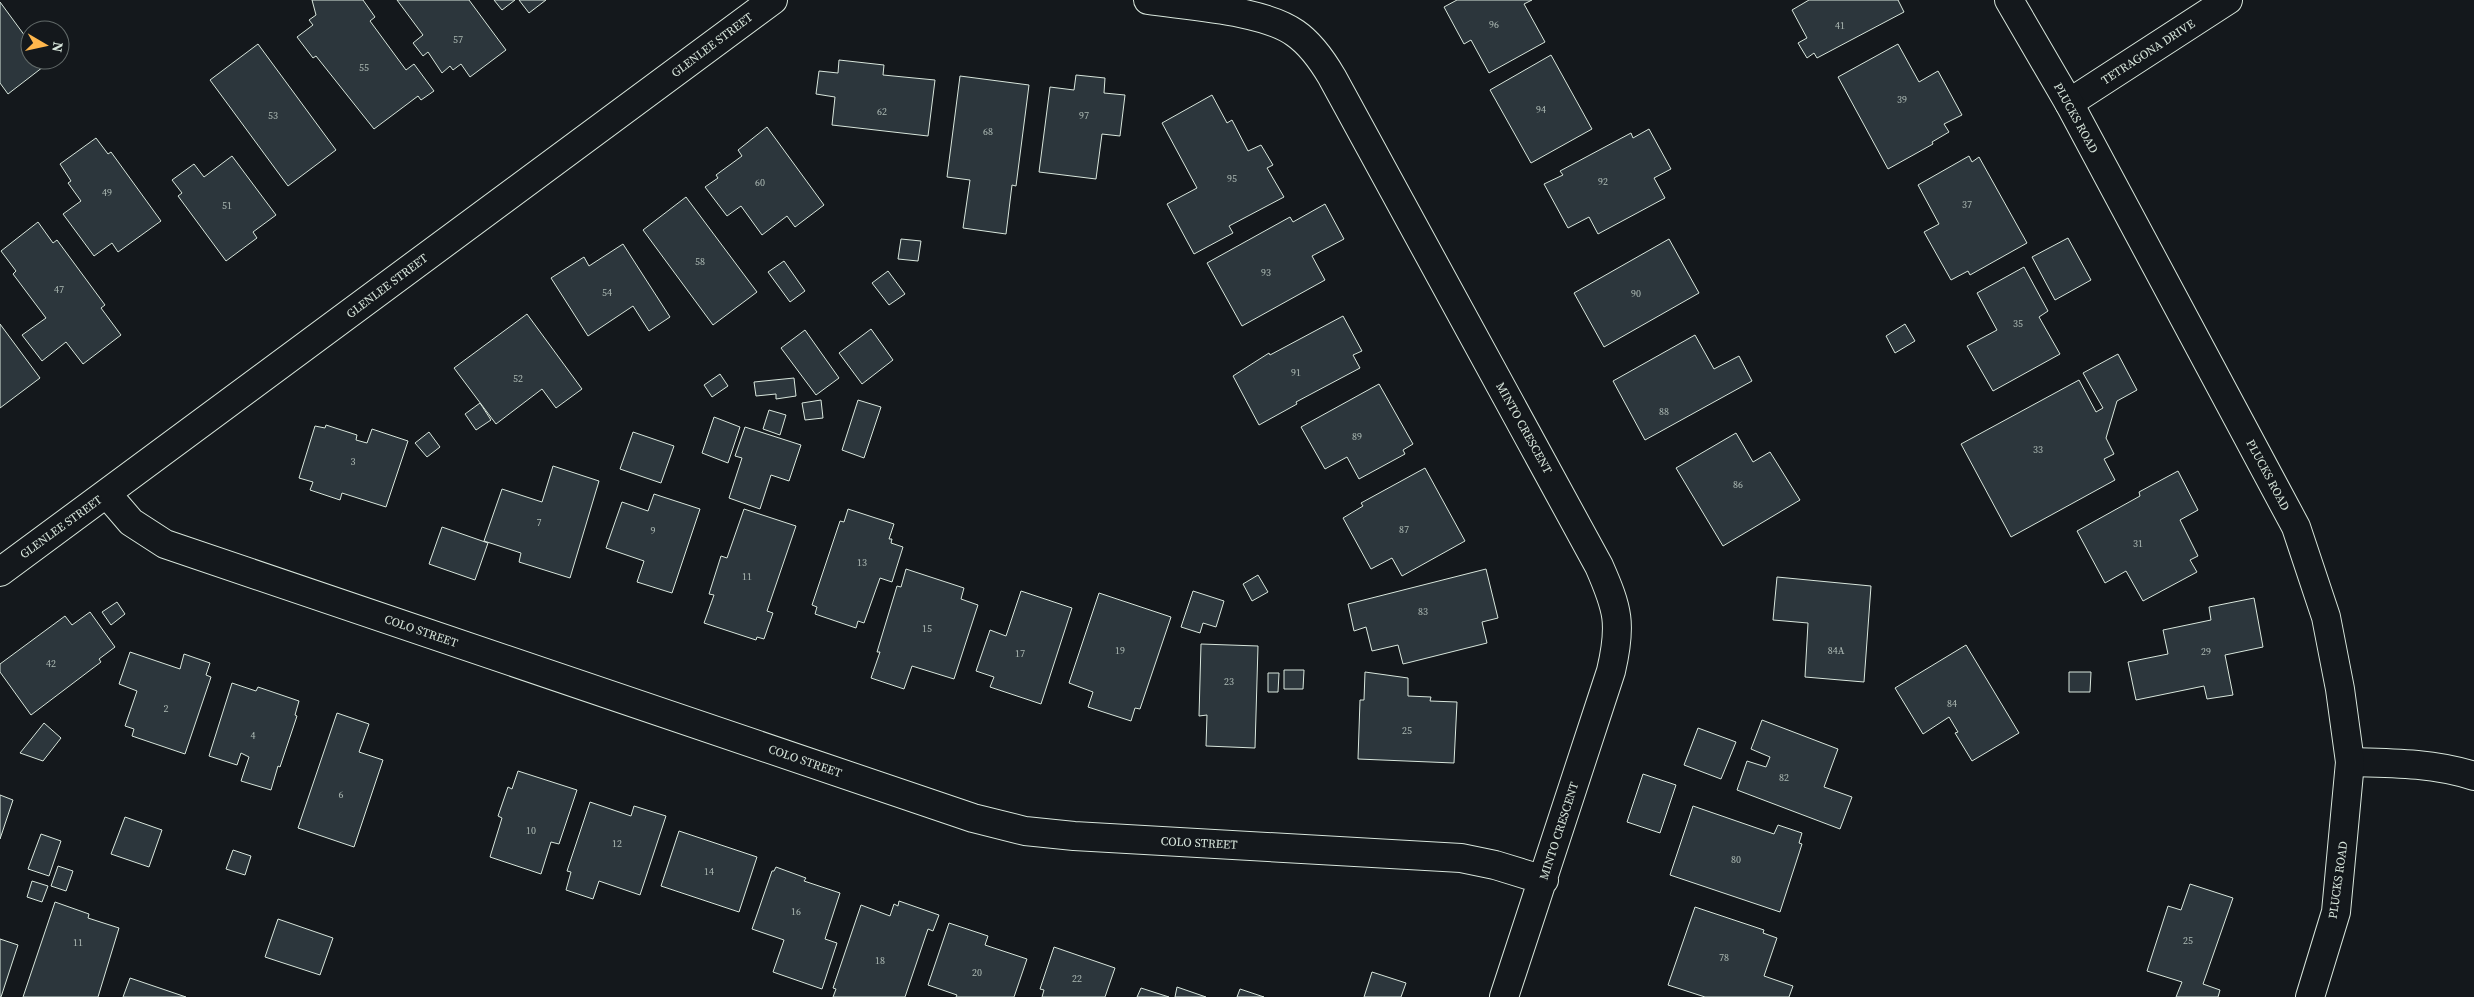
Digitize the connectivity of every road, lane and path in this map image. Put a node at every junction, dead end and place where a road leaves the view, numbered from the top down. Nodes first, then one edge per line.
1 (773, 0) edge
2 (1148, 0) edge
3 (2009, 0) edge
4 (2228, 0) edge
5 (2069, 103) junction
6 (107, 494) junction
7 (0, 572) edge
8 (2350, 762) junction
9 (2474, 776) edge
10 (1544, 880) junction
11 (1504, 997) edge
12 (2310, 997) edge

1 - 6 street, GLENLEE STREET
2 - 10 street, MINTO CRESCENT
3 - 5 street, PLUCKS ROAD
4 - 5 street, TETRAGONA DRIVE
5 - 8 street, PLUCKS ROAD
6 - 7 street, GLENLEE STREET
6 - 10 street, COLO STREET
8 - 9 street
8 - 12 street, PLUCKS ROAD
10 - 11 street, MINTO CRESCENT

